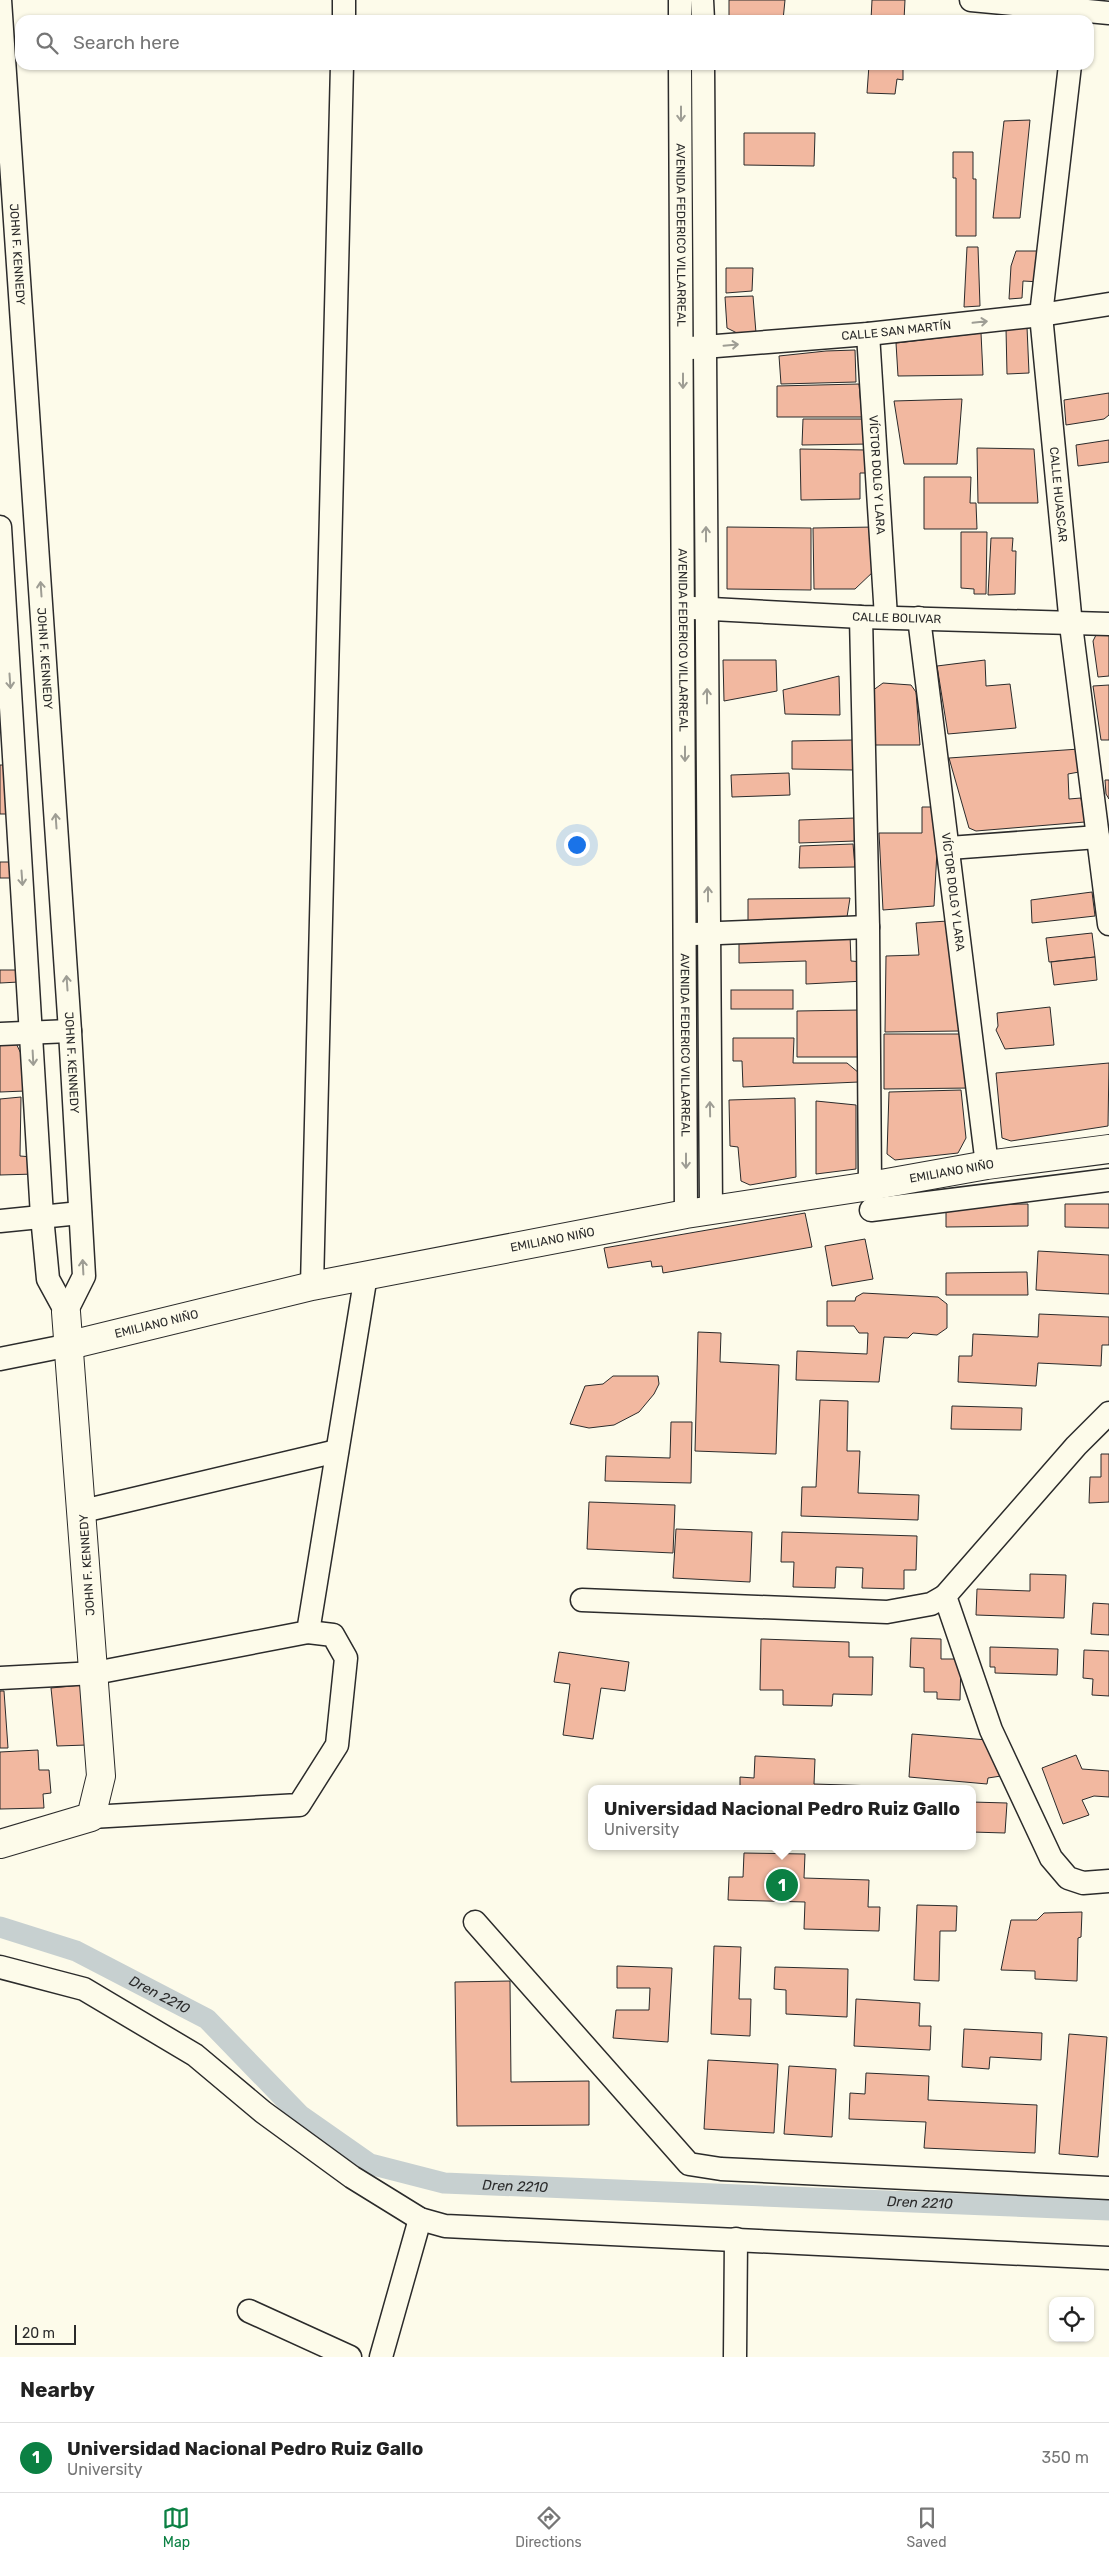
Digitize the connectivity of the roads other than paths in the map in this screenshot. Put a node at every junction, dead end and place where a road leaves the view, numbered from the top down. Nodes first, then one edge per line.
1 (0, 0) edge
2 (344, 0) edge
3 (680, 0) edge
4 (702, 0) edge
5 (971, 0) edge
6 (1076, 10) edge
7 (1109, 13) edge
8 (344, 15) edge
9 (680, 15) edge
10 (702, 15) edge
11 (342, 70) edge
12 (680, 70) edge
13 (703, 70) edge
14 (1069, 70) edge
15 (10, 285) edge
16 (1109, 304) edge
17 (1041, 315) junction
18 (868, 334) junction
19 (706, 347) junction
20 (682, 348) junction
21 (0, 528) edge
22 (695, 608) junction
23 (861, 617) junction
24 (886, 617) junction
25 (919, 618) junction
26 (1109, 624) edge
27 (1071, 625) junction
28 (43, 628) junction
29 (3, 630) edge
30 (1098, 837) junction
31 (949, 848) junction
32 (1109, 924) edge
33 (868, 927) junction
34 (685, 934) junction
35 (708, 934) junction
36 (70, 1031) junction
37 (32, 1033) junction
38 (0, 1034) edge
39 (1109, 1149) edge
40 (987, 1165) junction
41 (1109, 1180) edge
42 (871, 1198) junction
43 (698, 1212) junction
44 (80, 1214) junction
45 (42, 1216) junction
46 (0, 1221) edge
47 (366, 1275) junction
48 (312, 1286) junction
49 (66, 1312) junction
50 (70, 1345) junction
51 (0, 1359) edge
52 (1109, 1413) edge
53 (337, 1451) junction
54 (82, 1511) junction
55 (945, 1596) junction
56 (582, 1600) dead end
57 (308, 1632) junction
58 (95, 1673) junction
59 (0, 1678) edge
60 (91, 1818) junction
61 (0, 1844) edge
62 (1109, 1881) edge
63 (475, 1922) dead end
64 (0, 1967) edge
65 (1109, 2188) edge
66 (420, 2218) junction
67 (736, 2239) junction
68 (1109, 2258) edge
69 (249, 2311) dead end
70 (350, 2357) edge
71 (382, 2357) edge
72 (735, 2357) edge

1 - 15 street, JOHN F. KENNEDY
2 - 8 street
3 - 9 street
4 - 10 street
5 - 6 street
6 - 7 street
11 - 48 street
12 -> 20 street, AVENIDA FEDERICO VILLARREAL
13 - 19 street, AVENIDA FEDERICO VILLARREAL
14 - 17 street, CALLE HUASCAR
28 -> 15 street, JOHN F. KENNEDY
16 - 17 street, CALLE SAN MARTÍN
18 -> 17 street, CALLE SAN MARTÍN
17 - 27 street, CALLE HUASCAR
19 -> 18 street, CALLE SAN MARTÍN
18 - 24 street, VÍCTOR DOLG Y LARA
19 - 20 street, CALLE SAN MARTÍN
22 -> 19 street, AVENIDA FEDERICO VILLARREAL
20 -> 22 street, AVENIDA FEDERICO VILLARREAL
21 - 29 street, JOHN F. KENNEDY
22 - 23 street, CALLE BOLIVAR
22 -> 34 street, AVENIDA FEDERICO VILLARREAL
35 -> 22 street, AVENIDA FEDERICO VILLARREAL
23 - 24 street, CALLE BOLIVAR
23 - 33 street
24 - 25 street, CALLE BOLIVAR
25 - 27 street, CALLE BOLIVAR
25 - 31 street, VÍCTOR DOLG Y LARA
26 - 27 street, CALLE BOLIVAR
27 - 30 street, CALLE HUASCAR
28 - 29 street
36 -> 28 street, JOHN F. KENNEDY
29 -> 37 street, JOHN F. KENNEDY
30 - 31 street
30 - 32 street, CALLE HUASCAR
31 - 40 street, VÍCTOR DOLG Y LARA
33 - 35 street
33 - 42 street
34 - 35 street
34 -> 43 street, AVENIDA FEDERICO VILLARREAL
43 -> 35 street, AVENIDA FEDERICO VILLARREAL
36 - 37 street
36 - 44 street, JOHN F. KENNEDY
37 - 38 street
37 -> 45 street, JOHN F. KENNEDY
39 - 40 main road, EMILIANO NIÑO
40 - 42 main road, EMILIANO NIÑO
41 - 42 street
42 - 43 main road, EMILIANO NIÑO
43 - 47 main road, EMILIANO NIÑO
44 - 45 street
49 -> 44 street, JOHN F. KENNEDY
45 - 46 street
45 - 49 street, JOHN F. KENNEDY
47 - 48 main road, EMILIANO NIÑO
47 - 53 street
48 - 50 main road, EMILIANO NIÑO
49 - 50 main road, JOHN F. KENNEDY
50 - 51 street, EMILIANO NIÑO
50 - 54 main road, JOHN F. KENNEDY
52 - 55 street
53 - 54 street
53 - 57 street
54 - 58 main road, JOHN F. KENNEDY
55 - 56 street
55 - 62 street
57 - 58 street
57 - 60 street
58 - 59 street
58 - 60 main road, JOHN F. KENNEDY
60 - 61 main road
63 - 65 street
64 - 66 street
66 - 67 street
66 - 71 street
67 - 68 street
67 - 72 street
69 - 70 street

